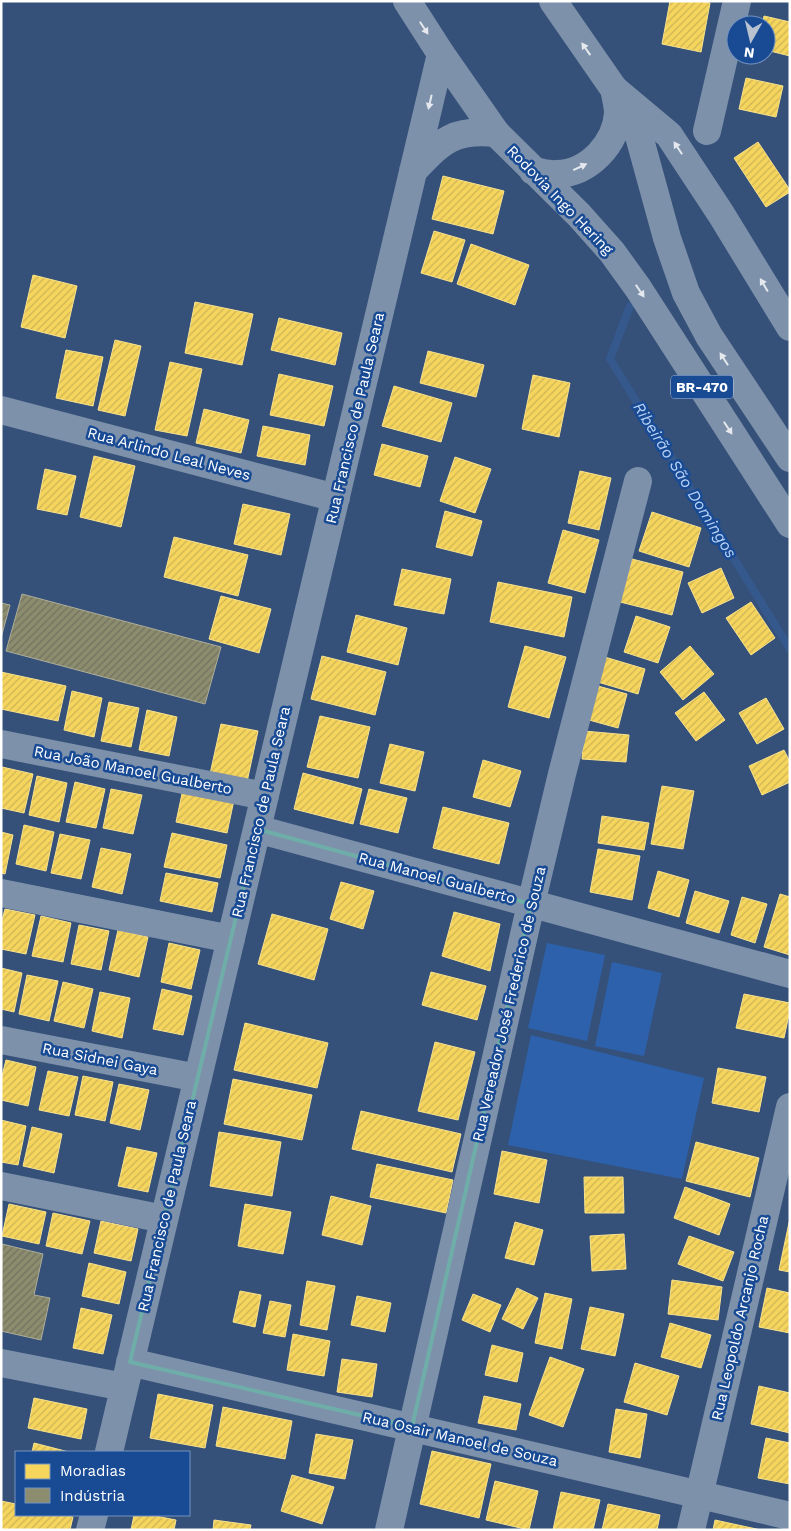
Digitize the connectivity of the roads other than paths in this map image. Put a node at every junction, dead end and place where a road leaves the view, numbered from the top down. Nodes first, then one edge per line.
1 (407, 1) edge
2 (553, 1) edge
3 (737, 1) edge
4 (441, 54) junction
5 (614, 89) junction
6 (706, 131) dead end
7 (496, 132) junction
8 (413, 171) junction
9 (533, 171) junction
10 (790, 327) edge
11 (1, 410) edge
12 (790, 458) edge
13 (638, 481) dead end
14 (336, 498) junction
15 (790, 524) edge
16 (1, 744) edge
17 (265, 796) junction
18 (257, 829) junction
19 (1, 893) edge
20 (531, 904) junction
21 (231, 939) junction
22 (790, 974) edge
23 (1, 1040) edge
24 (198, 1078) junction
25 (790, 1107) edge
26 (1, 1186) edge
27 (164, 1219) junction
28 (1, 1363) edge
29 (127, 1374) junction
30 (412, 1427) junction
31 (109, 1451) edge
32 (699, 1495) junction
33 (94, 1516) edge
34 (790, 1516) edge
35 (90, 1530) edge
36 (389, 1530) edge
37 (691, 1530) edge

1 -> 4 highway, BR-470
5 -> 2 highway, BR-470
3 - 6 street
4 - 7 highway, Rodovia Ingo Hering / BR-470
4 -> 8 street, Rua Francisco de Paula Seara
9 -> 5 highway
10 -> 5 street
12 -> 5 highway, BR-470
7 - 8 street
7 - 9 highway, Rodovia Ingo Hering / BR-470
8 - 14 street, Rua Francisco de Paula Seara
9 -> 15 highway, Rodovia Ingo Hering / BR-470
11 - 14 street, Rua Arlindo Leal Neves
13 - 20 street, Rua Vereador José Frederico de Souza
14 - 17 street, Rua Francisco de Paula Seara
16 - 17 street, Rua João Manoel Gualberto
17 - 18 street, Rua Francisco de Paula Seara
18 - 20 street, Rua Manoel Gualberto
18 - 21 street, Rua Francisco de Paula Seara
19 - 21 street
20 - 22 street, Rua Manoel Gualberto
20 - 30 street, Rua Vereador José Frederico de Souza
21 - 24 street, Rua Francisco de Paula Seara
23 - 24 street, Rua Sidnei Gaya
24 - 27 street, Rua Francisco de Paula Seara
25 - 32 street, Rua Leopoldo Arcanjo Rocha
26 - 27 street
27 - 29 street, Rua Francisco de Paula Seara
28 - 29 street, Rua Osair Manoel de Souza
29 - 30 street, Rua Osair Manoel de Souza
29 - 31 street, Rua Francisco de Paula Seara
30 - 32 street, Rua Osair Manoel de Souza
30 - 36 street, Rua Vereador José Frederico de Souza
32 - 34 street, Rua Osair Manoel de Souza
32 - 37 street, Rua Leopoldo Arcanjo Rocha
33 - 35 street

